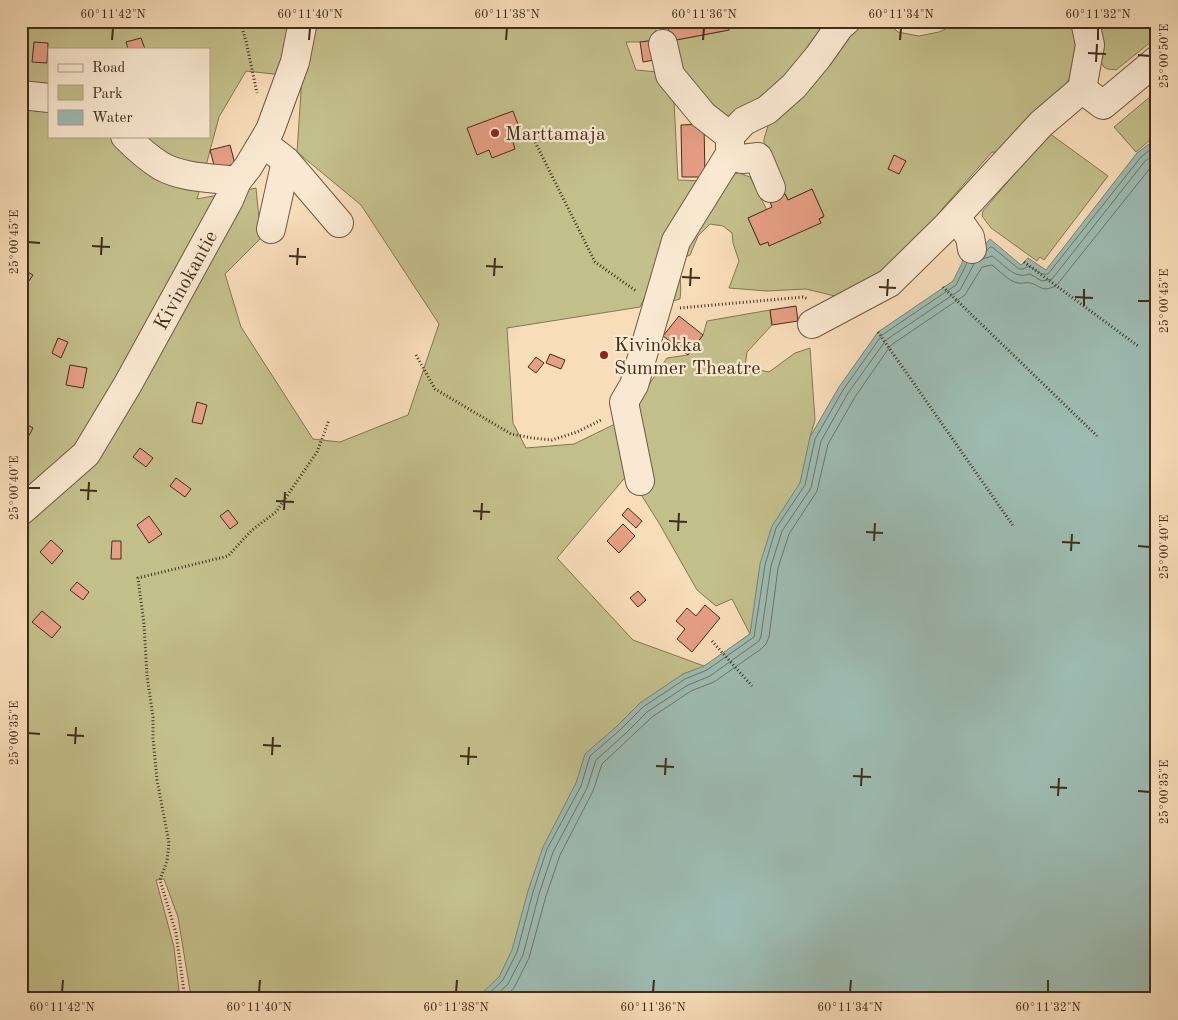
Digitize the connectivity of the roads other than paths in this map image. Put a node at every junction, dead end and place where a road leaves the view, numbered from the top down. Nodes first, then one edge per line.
1 (303, 21) edge
2 (846, 21) edge
3 (1085, 21) edge
4 (663, 44) dead end
5 (1157, 60) edge
6 (1082, 89) junction
7 (21, 95) edge
8 (48, 98) edge
9 (767, 110) junction
10 (127, 138) edge
11 (263, 143) junction
12 (730, 145) junction
13 (758, 157) junction
14 (286, 161) junction
15 (242, 174) junction
16 (771, 188) dead end
17 (956, 217) junction
18 (339, 223) dead end
19 (271, 229) dead end
20 (972, 249) dead end
21 (812, 324) dead end
22 (640, 482) dead end
23 (21, 511) edge

1 - 11 street, Kivinokantie
2 - 9 street
3 - 6 street
4 - 12 street
5 - 6 street
6 - 17 street
7 - 8 street
9 - 12 street
9 - 13 street
10 - 15 street
11 - 14 street
11 - 15 street, Kivinokantie
12 - 13 street
12 - 22 street
13 - 16 street
14 - 18 street
14 - 19 street
15 - 23 street, Kivinokantie
17 - 20 street
17 - 21 street

